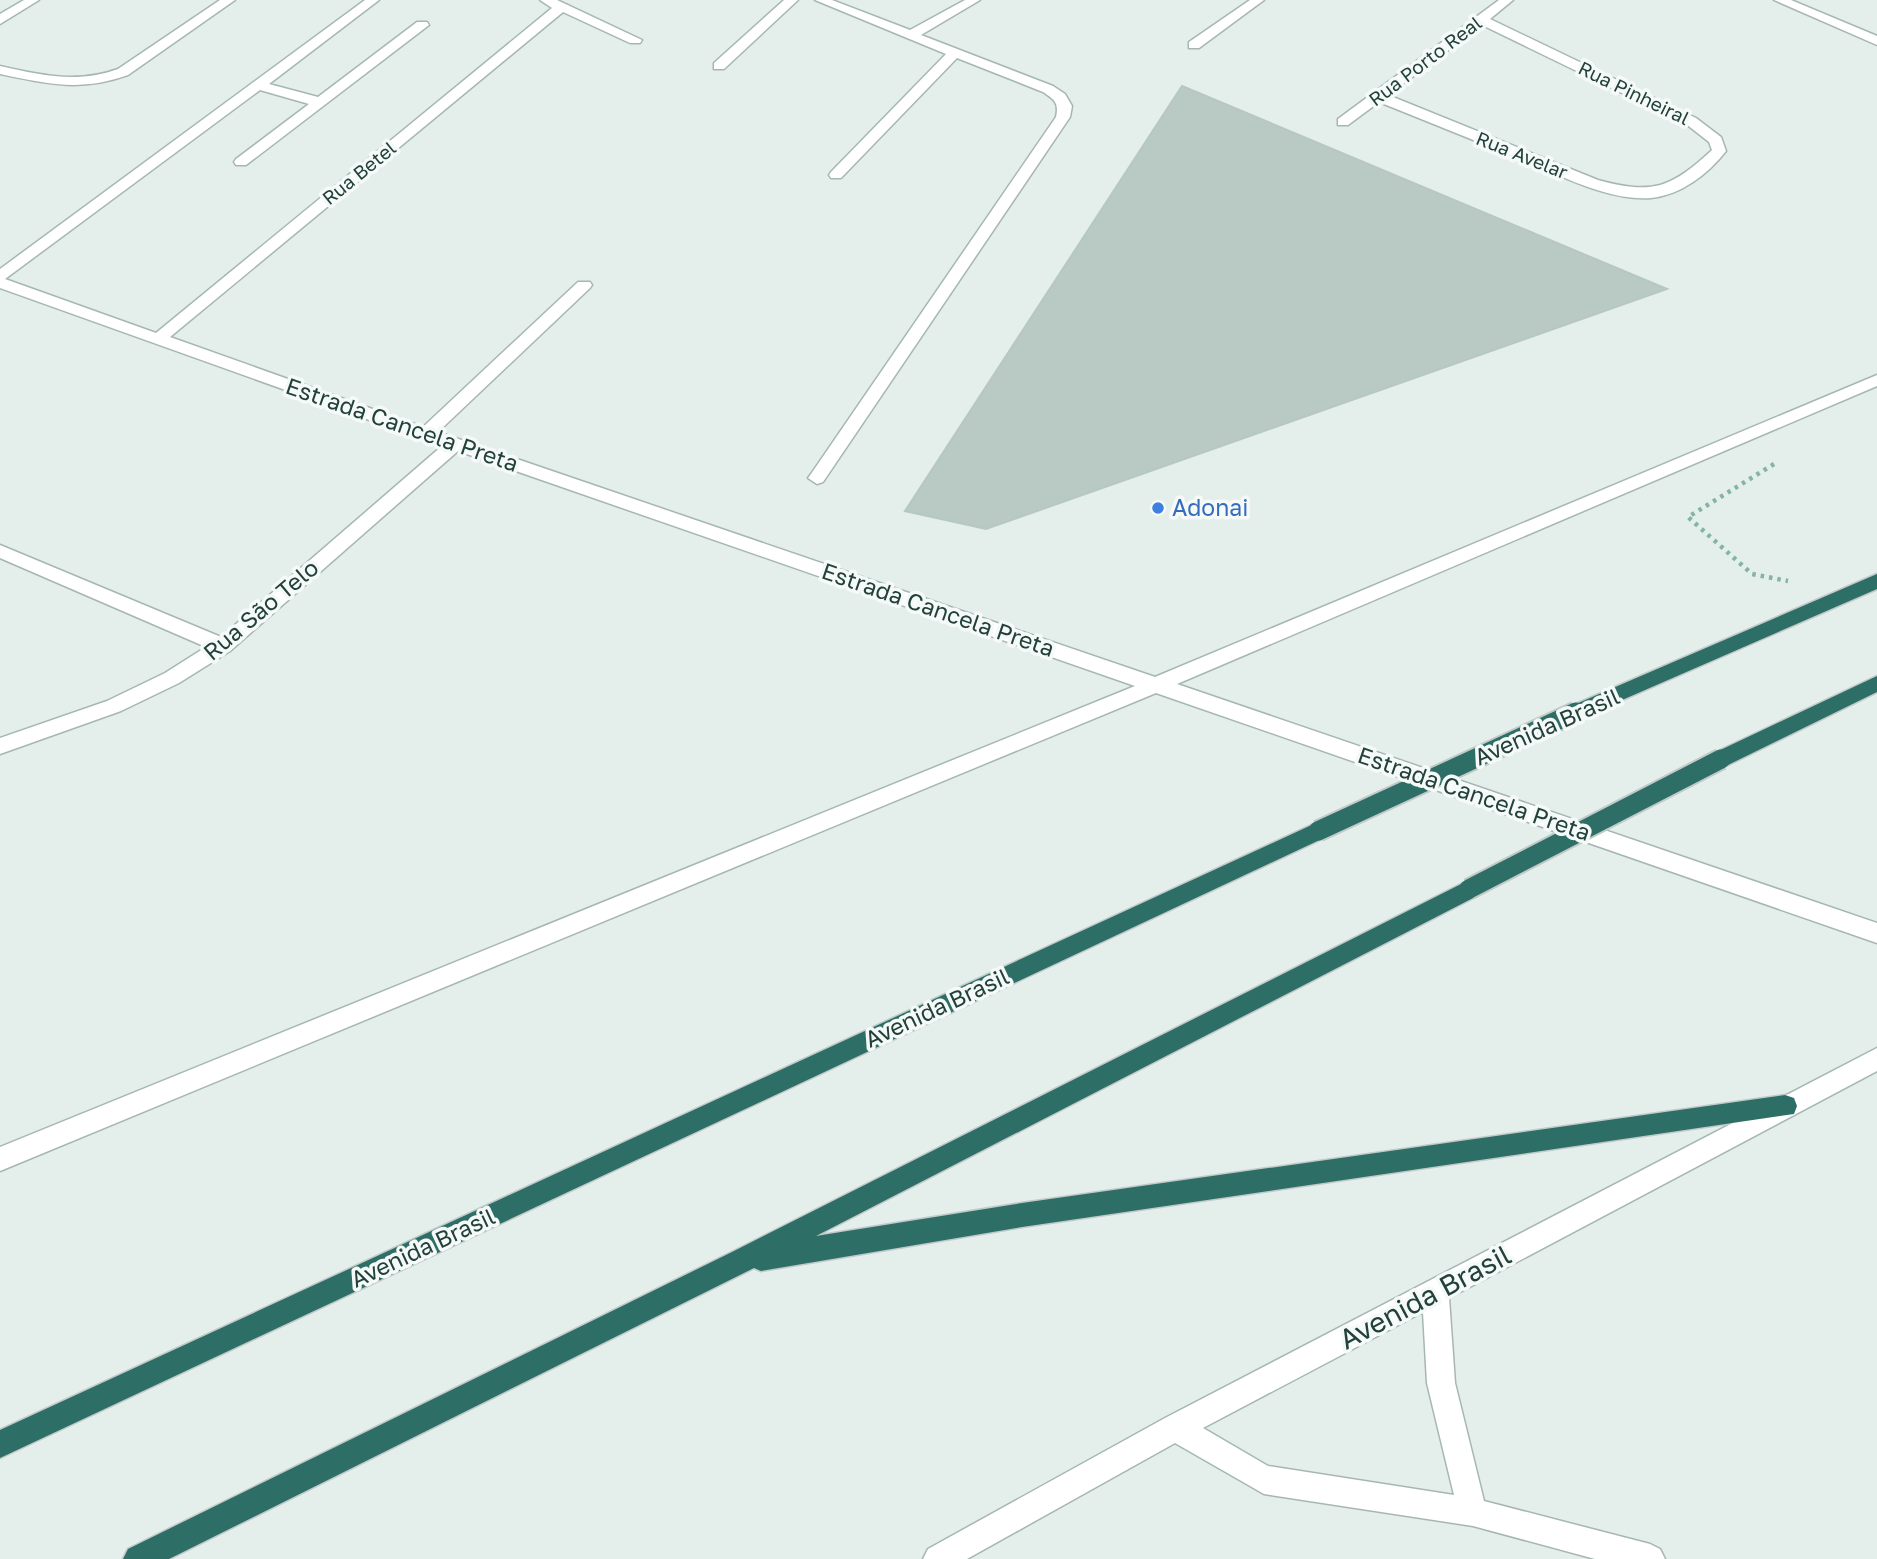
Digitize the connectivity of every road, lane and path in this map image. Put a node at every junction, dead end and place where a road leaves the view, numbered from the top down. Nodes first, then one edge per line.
1 (33, 0) edge
2 (229, 0) edge
3 (373, 0) edge
4 (546, 0) edge
5 (792, 0) edge
6 (821, 0) edge
7 (974, 0) edge
8 (1258, 0) edge
9 (1507, 0) edge
10 (1780, 0) edge
11 (561, 7) junction
12 (1481, 19) junction
13 (0, 20) edge
14 (422, 25) dead end
15 (911, 35) junction
16 (635, 40) dead end
17 (1877, 41) edge
18 (1194, 45) dead end
19 (954, 53) junction
20 (719, 66) dead end
21 (0, 70) edge
22 (258, 85) junction
23 (1377, 96) junction
24 (319, 103) junction
25 (1343, 122) dead end
26 (241, 162) dead end
27 (836, 175) dead end
28 (1671, 191) joint
29 (0, 276) edge
30 (0, 283) edge
31 (584, 285) dead end
32 (158, 339) junction
33 (1877, 380) edge
34 (426, 434) junction
35 (455, 444) junction
36 (1783, 458) dead end
37 (817, 478) dead end
38 (0, 551) edge
39 (1877, 581) edge
40 (1842, 598) junction
41 (223, 646) junction
42 (1877, 683) edge
43 (1156, 685) junction
44 (0, 746) edge
45 (1877, 933) edge
46 (1877, 1059) edge
47 (1785, 1107) junction
48 (0, 1159) edge
49 (741, 1261) junction
50 (1436, 1291) junction
51 (1175, 1428) junction
52 (0, 1444) edge
53 (1473, 1512) junction
54 (138, 1559) edge
55 (938, 1559) edge
56 (1650, 1559) edge

1 - 13 street
2 - 21 street
3 - 22 street
4 - 11 street
5 - 20 street
6 - 15 street
7 - 15 street
8 - 18 street
9 - 12 street, Rua Porto Real
10 - 17 street
11 - 16 street
11 - 32 street, Rua Betel
12 - 23 street, Rua Porto Real
12 - 28 street, Rua Pinheiral
14 - 24 street
15 - 19 street
19 - 27 street
19 - 37 street
22 - 24 street
22 - 29 street
23 - 25 street, Rua Porto Real
23 - 28 street, Rua Avelar
24 - 26 street
30 - 32 street, Estrada Cancela Preta
31 - 34 street
32 - 34 street, Estrada Cancela Preta
33 - 43 street
34 - 35 street, Estrada Cancela Preta
35 - 41 street, Rua São Telo
35 - 43 street, Estrada Cancela Preta
36 - 40 path
38 - 41 street
39 - 40 highway, Avenida Brasil
40 - 52 highway, Avenida Brasil, bridge
41 - 44 street, Rua São Telo
42 - 49 highway, bridge
43 - 45 street, Estrada Cancela Preta
43 - 48 street
46 - 47 street, Avenida Brasil
47 - 49 highway
47 - 50 street, Avenida Brasil
49 - 54 highway
50 - 51 street, Avenida Brasil
50 - 53 street
51 - 53 street
51 - 55 street, Avenida Brasil
53 - 56 street

